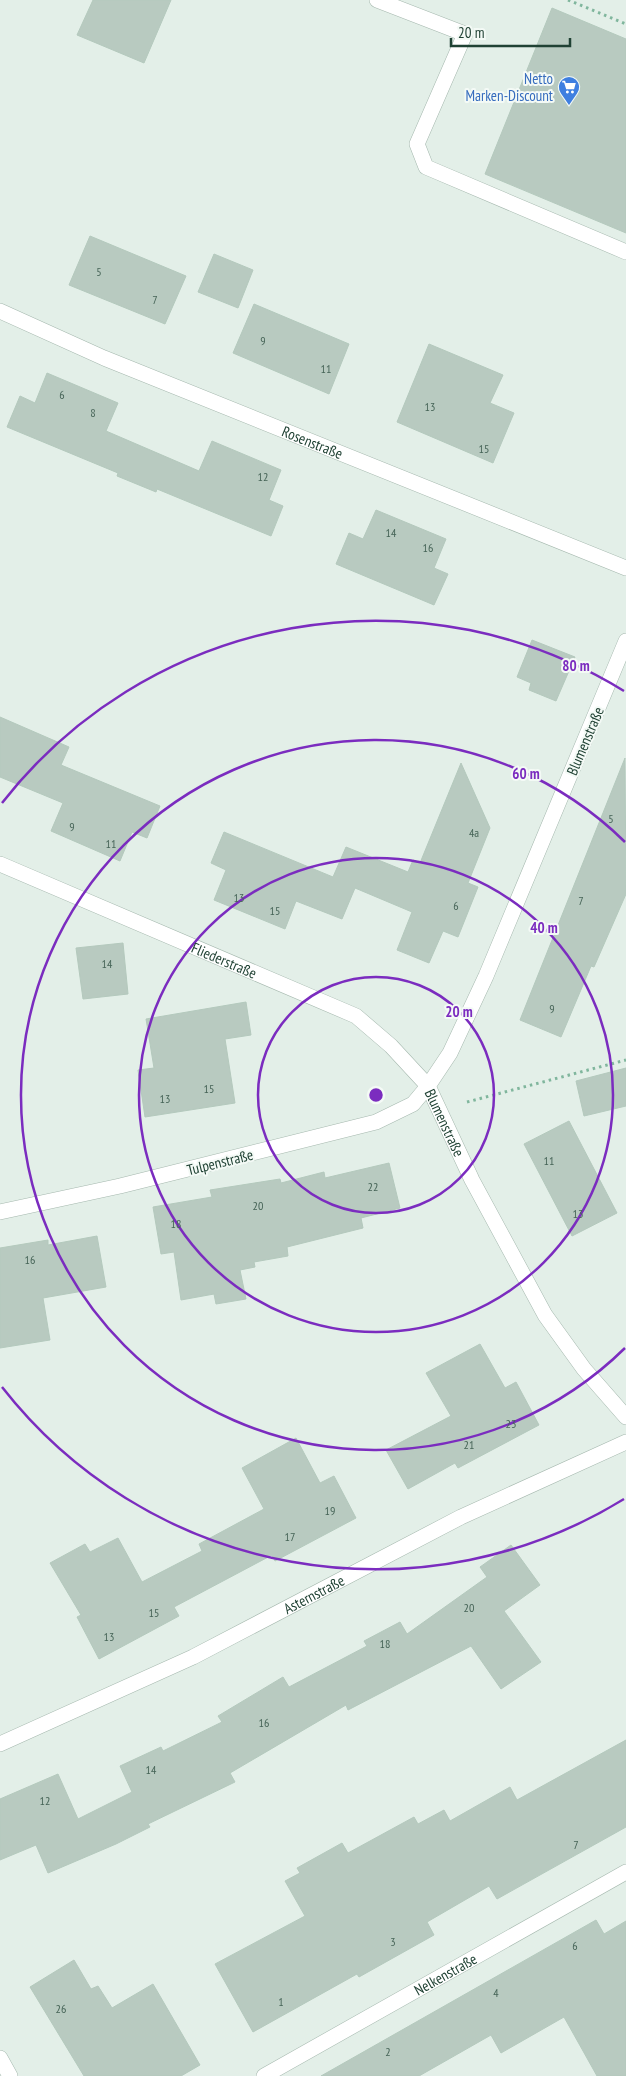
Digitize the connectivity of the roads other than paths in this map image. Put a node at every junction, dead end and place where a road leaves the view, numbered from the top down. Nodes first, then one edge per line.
1 (378, 0) edge
2 (626, 252) edge
3 (0, 311) edge
4 (626, 568) edge
5 (626, 641) edge
6 (0, 864) edge
7 (428, 1086) junction
8 (0, 1212) edge
9 (626, 1417) edge
10 (626, 1442) edge
11 (0, 1744) edge
12 (626, 1872) edge
13 (0, 2058) edge
14 (10, 2076) edge
15 (264, 2076) edge

1 - 2 street
3 - 4 street, Rosenstraße
5 - 7 street, Blumenstraße
6 - 7 street, Fliederstraße
7 - 8 street, Tulpenstraße
7 - 9 street, Blumenstraße
10 - 11 street, Asternstraße
12 - 15 street, Nelkenstraße
13 - 14 street

